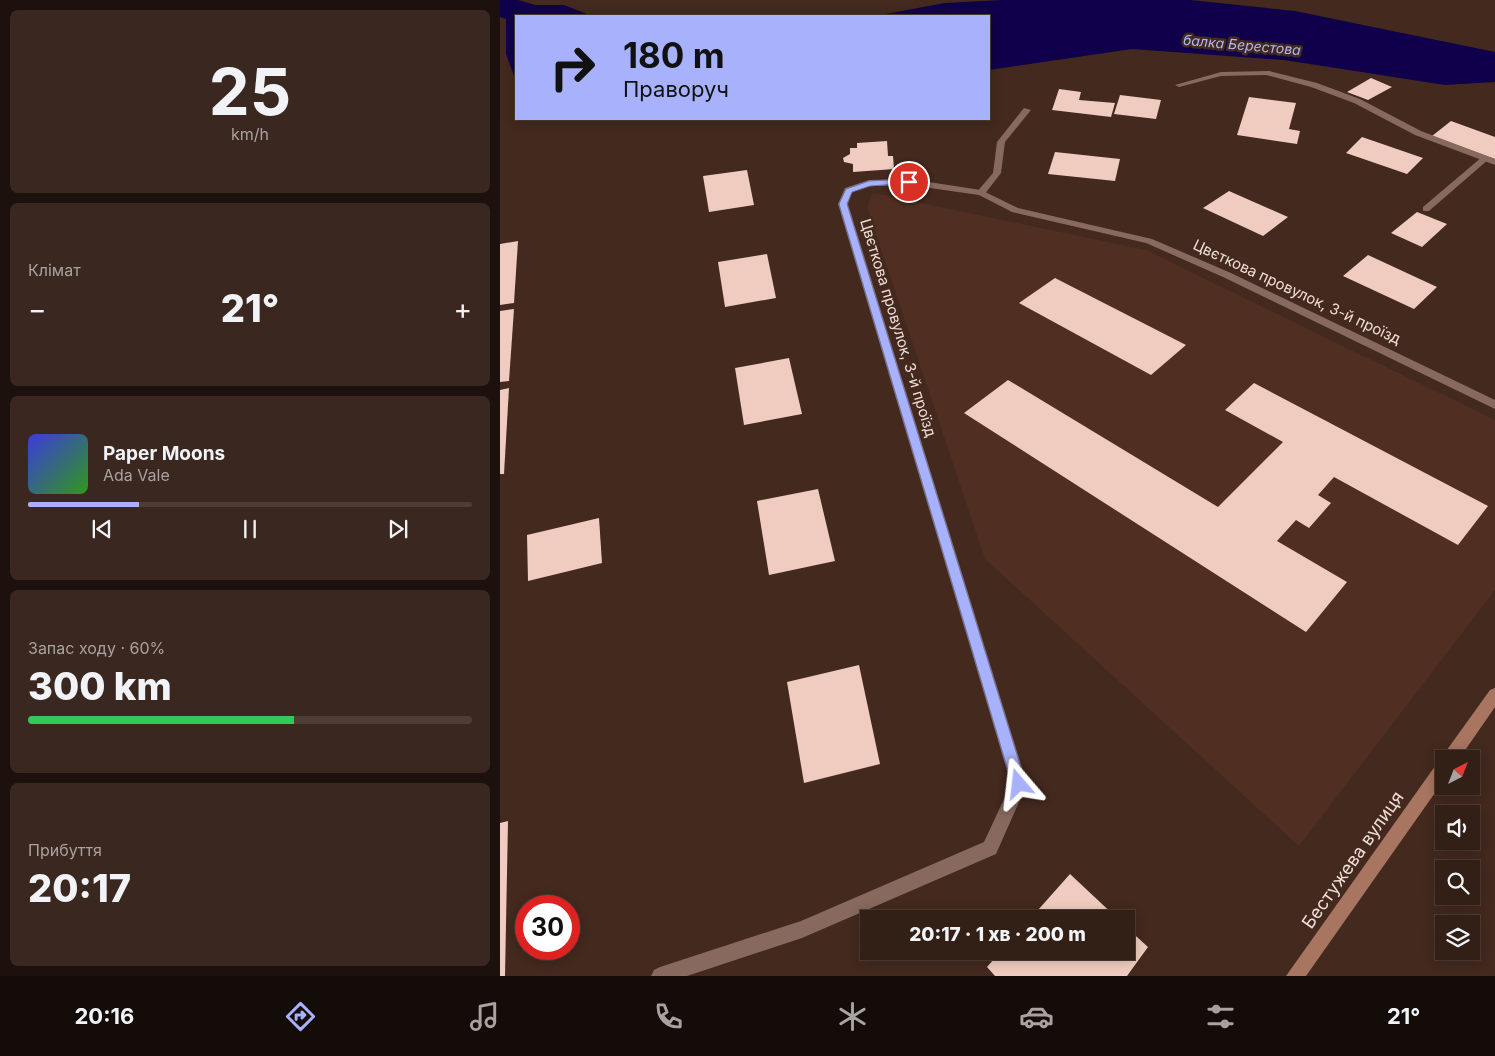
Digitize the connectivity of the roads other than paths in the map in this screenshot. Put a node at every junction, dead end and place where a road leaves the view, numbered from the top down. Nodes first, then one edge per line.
1 (1179, 85) dead end
2 (1027, 110) dead end
3 (1485, 158) junction
4 (1495, 162) edge
5 (981, 193) junction
6 (1426, 209) dead end
7 (1495, 405) edge
8 (1495, 695) edge
9 (1456, 750) edge
10 (1435, 780) edge
11 (660, 976) edge
12 (1295, 976) edge

1 - 3 street
2 - 5 street
3 - 4 street
3 - 6 street
5 - 7 street, Цвєткова провулок, 3-й проїзд
5 - 11 street, Цвєткова провулок, 3-й проїзд
8 - 9 street
10 - 12 street, Бестужева вулиця

